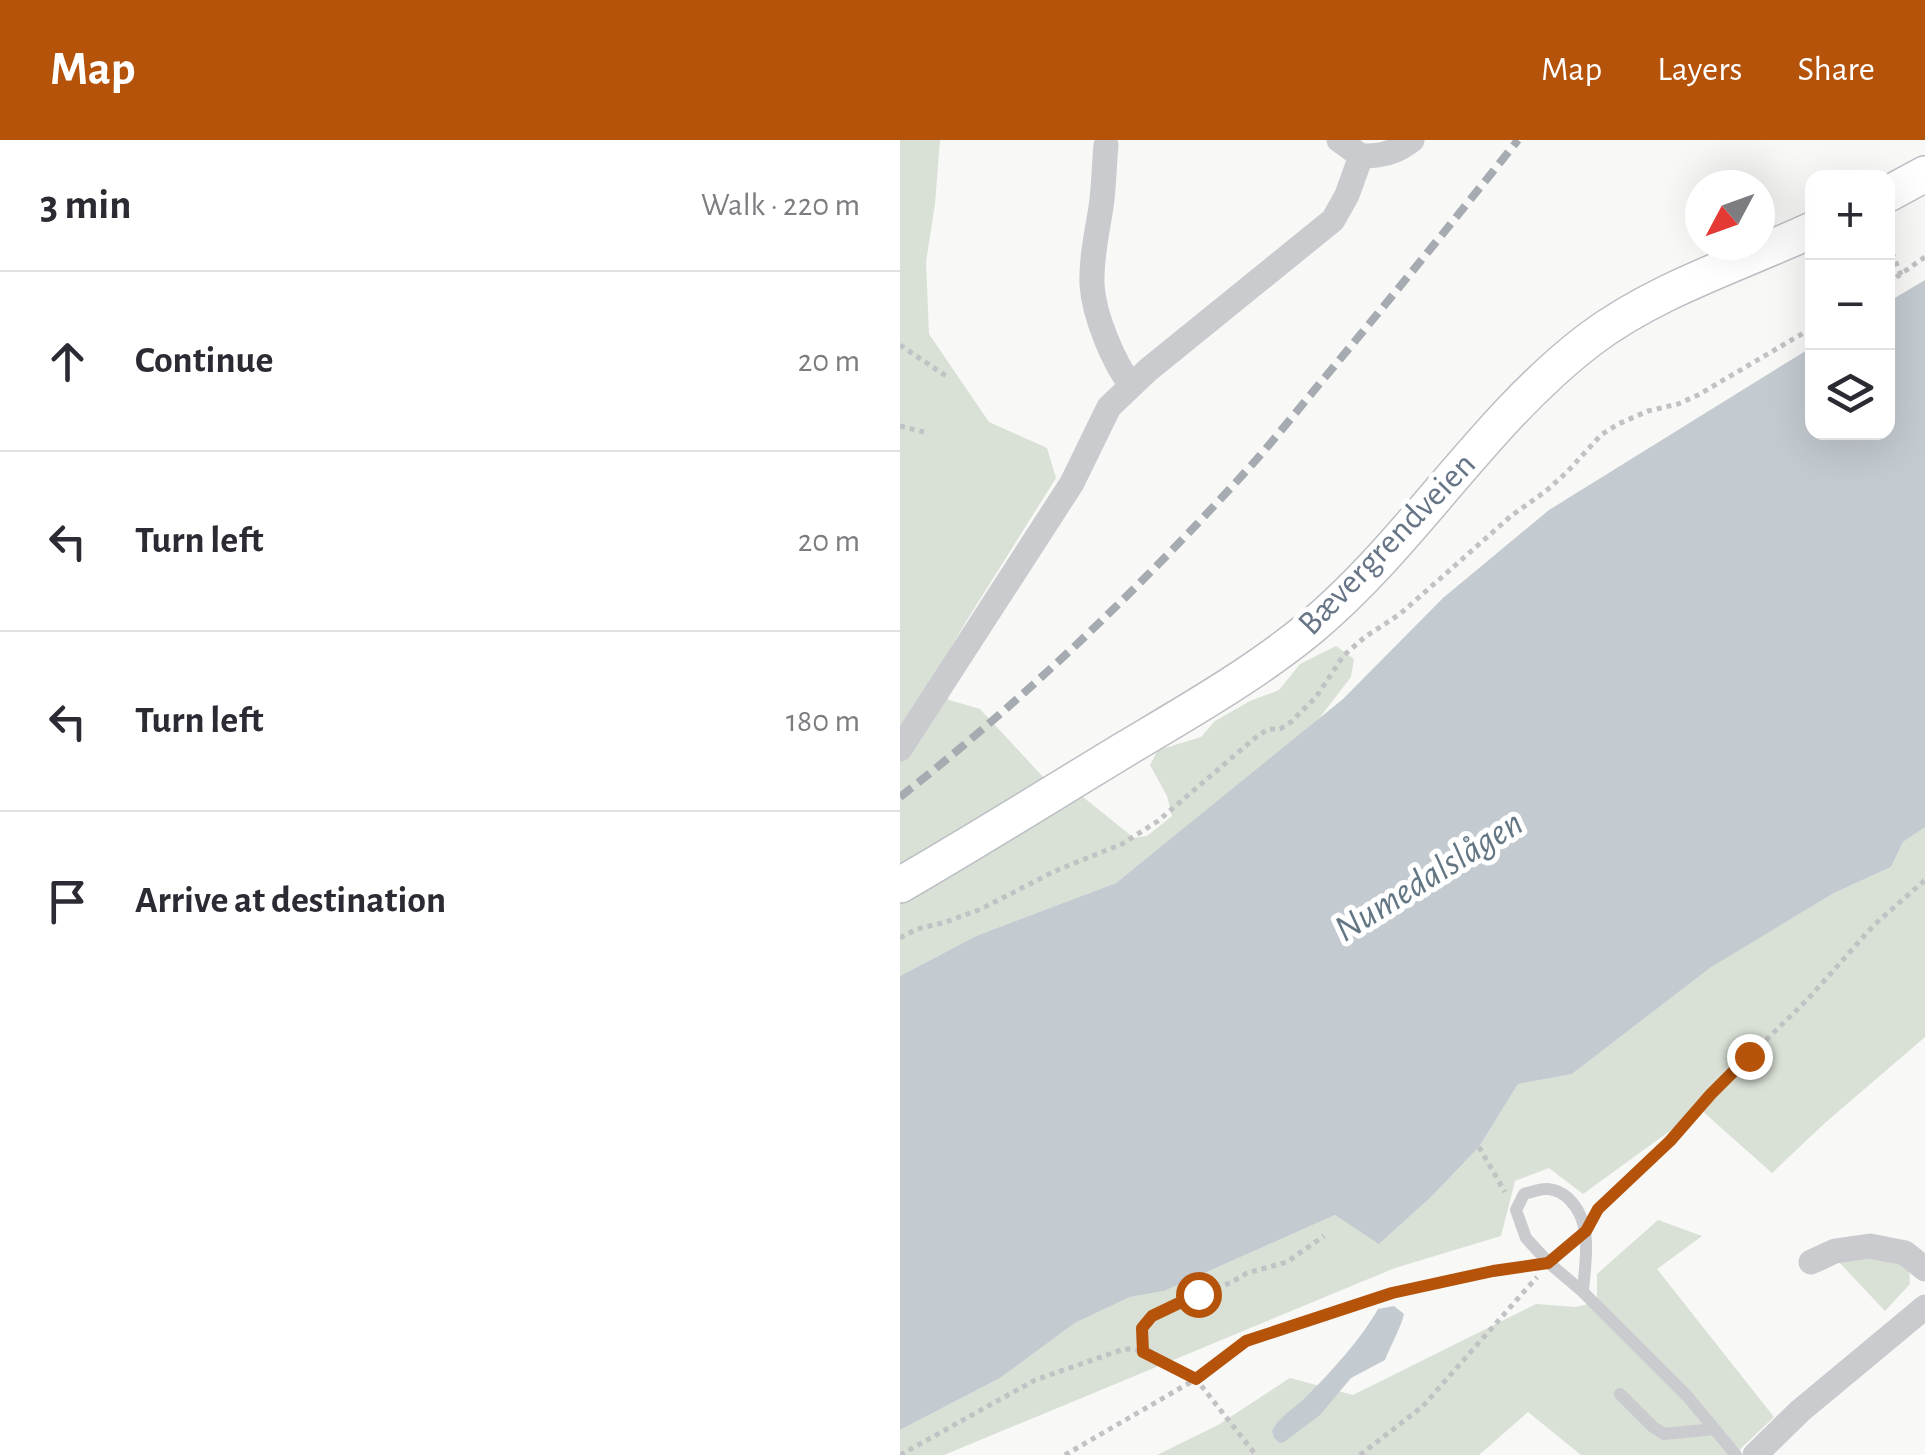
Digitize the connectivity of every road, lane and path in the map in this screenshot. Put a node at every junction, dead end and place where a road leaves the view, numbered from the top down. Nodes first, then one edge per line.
1 (1339, 140) edge
2 (1412, 140) edge
3 (1106, 145) dead end
4 (1361, 156) junction
5 (1925, 174) edge
6 (1895, 190) edge
7 (1805, 233) edge
8 (1925, 257) edge
9 (1895, 260) edge
10 (1901, 274) junction
11 (1895, 278) edge
12 (1805, 332) edge
13 (900, 345) edge
14 (946, 376) dead end
15 (1131, 386) junction
16 (900, 426) edge
17 (924, 432) dead end
18 (900, 749) edge
19 (1925, 880) edge
20 (900, 885) edge
21 (900, 938) edge
22 (1479, 1147) dead end
23 (1516, 1210) junction
24 (1586, 1231) junction
25 (1324, 1236) dead end
26 (1812, 1262) dead end
27 (1548, 1263) junction
28 (1925, 1269) edge
29 (1584, 1292) junction
30 (1925, 1307) edge
31 (1143, 1352) junction
32 (1196, 1379) junction
33 (1620, 1394) dead end
34 (1714, 1429) junction
35 (900, 1454) edge
36 (1064, 1455) edge
37 (1256, 1455) edge
38 (1360, 1455) edge
39 (1736, 1455) edge
40 (1754, 1455) edge

1 - 4 street
2 - 4 street
3 - 15 street
4 - 15 street
5 - 6 main road
7 - 20 main road, Bævergrendveien
8 - 10 path
9 - 10 path
10 - 11 path
12 - 21 path
13 - 14 path
15 - 18 street
16 - 17 path
19 - 24 path
22 - 23 path
23 - 24 lane
23 - 27 lane
24 - 29 lane
25 - 31 path
26 - 28 street
27 - 29 lane
27 - 32 path
27 - 38 path
29 - 34 lane
30 - 40 street
31 - 32 path
31 - 35 path
32 - 36 path
32 - 37 path
33 - 34 lane
34 - 39 lane

